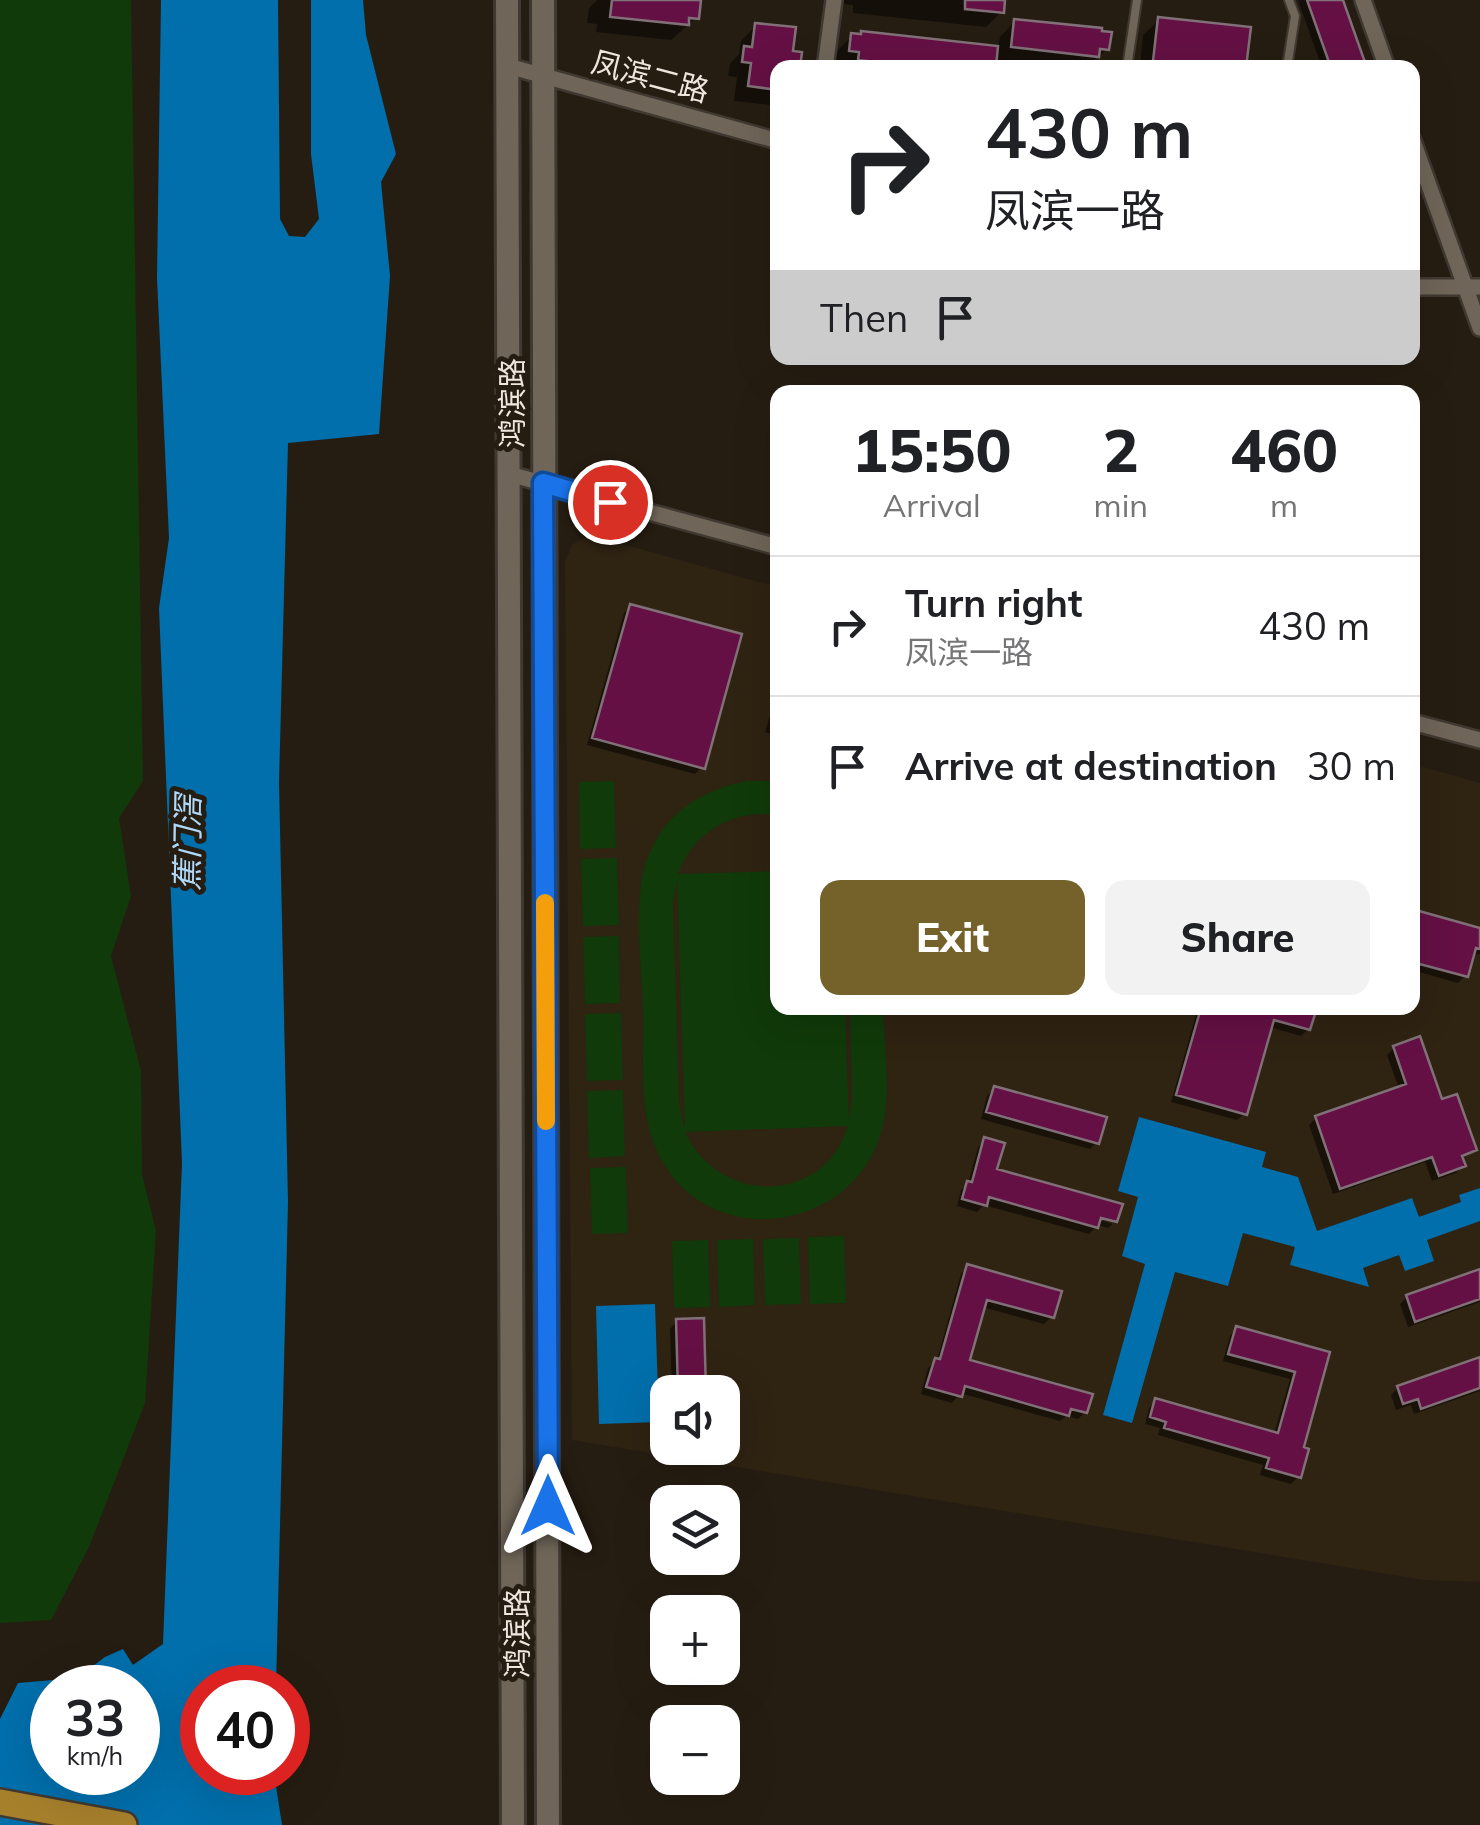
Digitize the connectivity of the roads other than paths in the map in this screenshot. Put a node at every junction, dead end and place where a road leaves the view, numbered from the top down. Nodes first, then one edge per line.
1 (507, 0) edge
2 (542, 0) edge
3 (834, 0) edge
4 (1137, 0) edge
5 (1288, 0) edge
6 (1364, 0) edge
7 (826, 60) edge
8 (1128, 60) edge
9 (1289, 60) edge
10 (1384, 60) edge
11 (508, 66) junction
12 (542, 76) junction
13 (770, 139) edge
14 (1420, 158) edge
15 (1420, 287) edge
16 (1473, 287) edge
17 (1480, 328) edge
18 (510, 474) junction
19 (543, 483) junction
20 (770, 546) edge
21 (1420, 724) edge
22 (1480, 740) edge
23 (0, 1802) edge
24 (124, 1825) edge
25 (513, 1825) edge
26 (548, 1825) edge

1 - 11 street, 鸿滨路
2 - 12 street, 鸿滨路
3 - 7 street
4 - 8 lane
5 - 9 lane
6 - 10 street
11 - 12 street, 凤滨二路
11 - 18 street, 鸿滨路
12 - 13 street, 凤滨二路
12 - 19 street, 鸿滨路
14 - 16 street
15 - 16 street
16 - 17 street
18 - 19 street
18 - 25 street, 鸿滨路
19 - 20 street
19 - 26 street, 鸿滨路
21 - 22 street
23 - 24 main road

